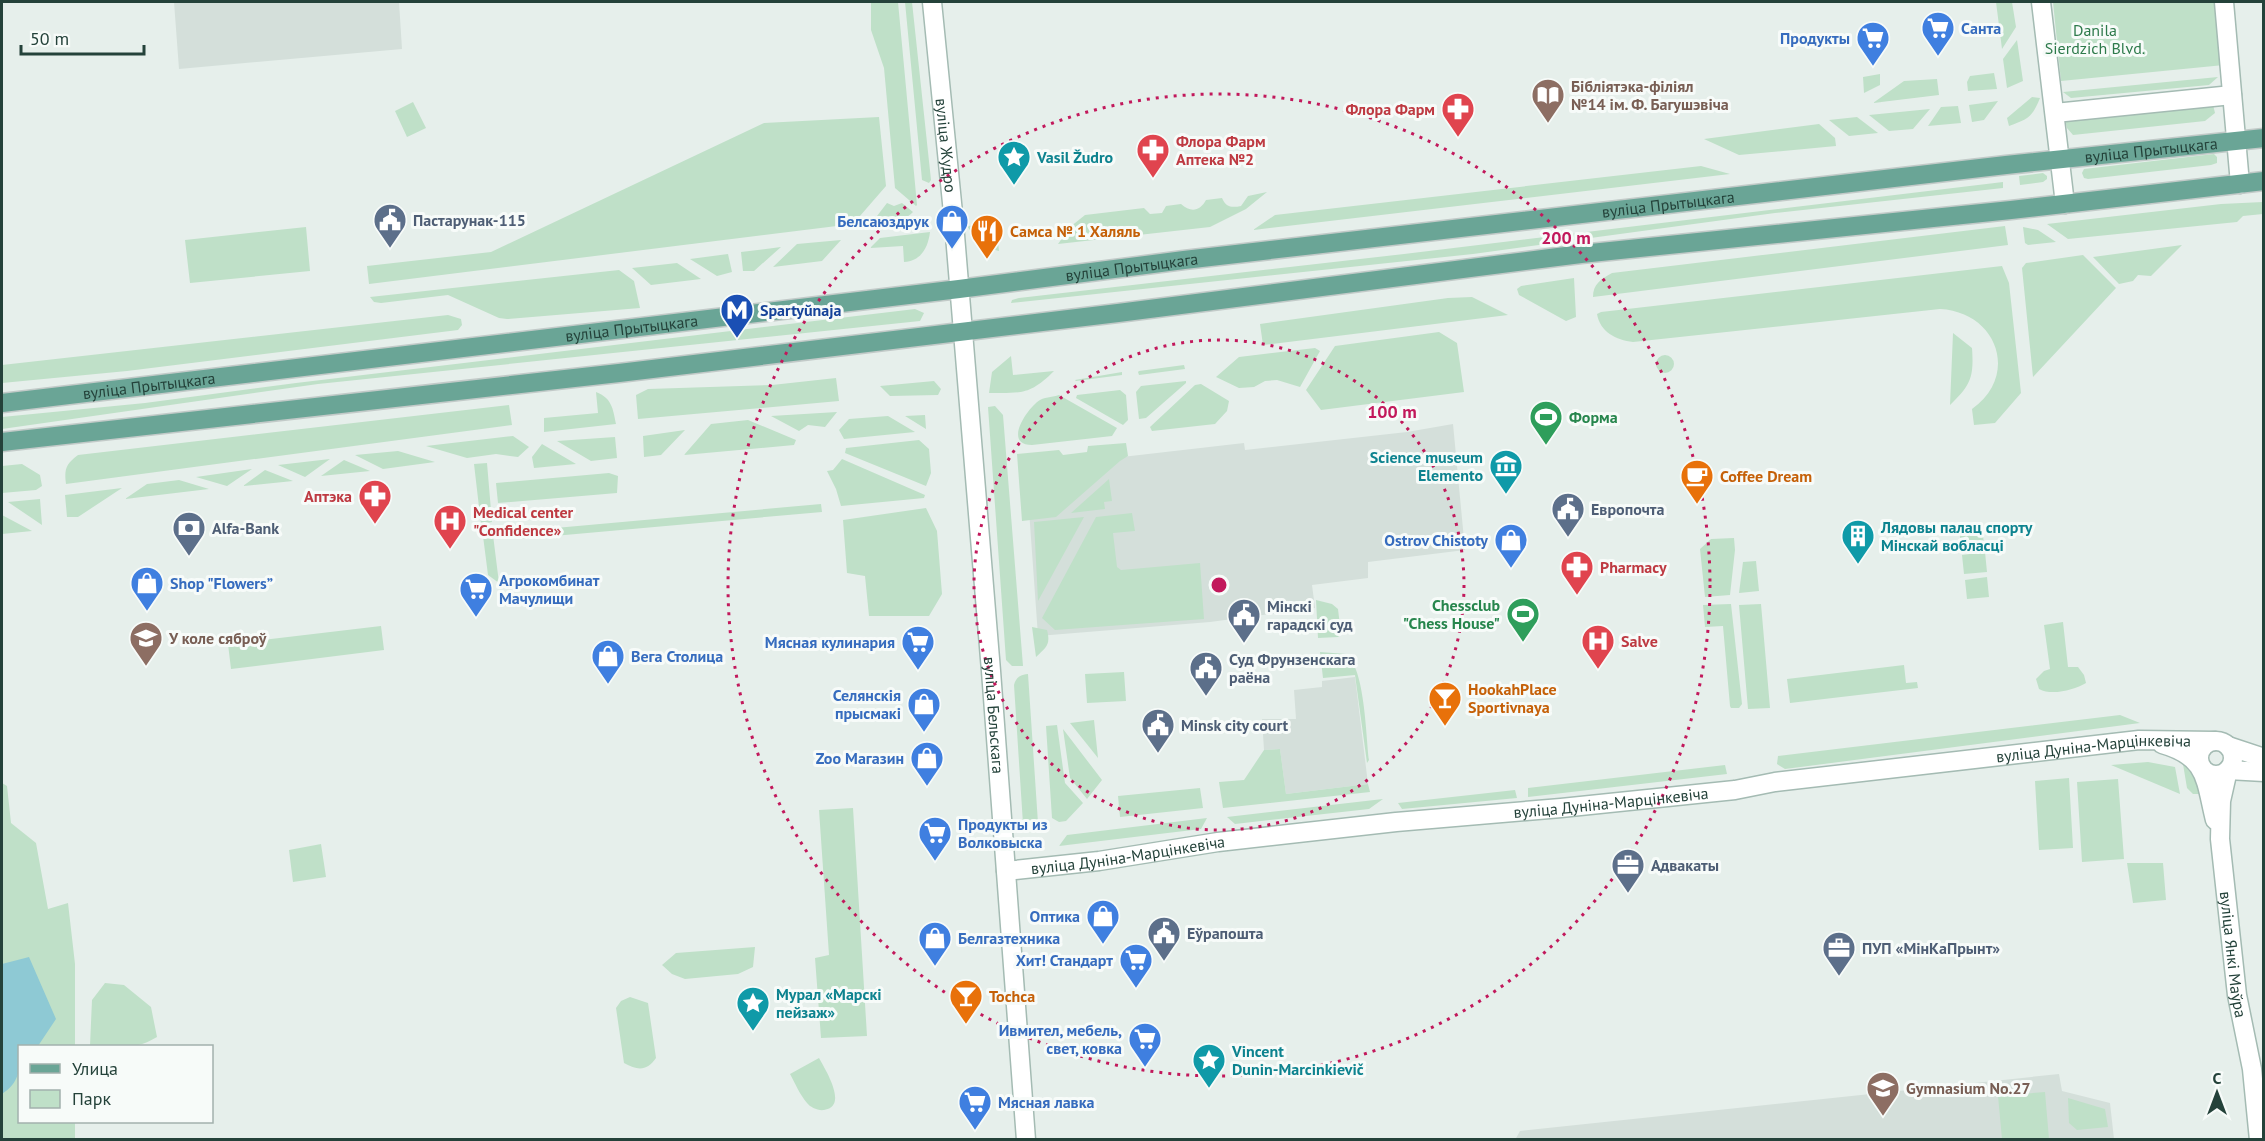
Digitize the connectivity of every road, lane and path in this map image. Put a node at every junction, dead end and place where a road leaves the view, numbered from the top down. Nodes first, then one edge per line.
1 (932, 2) edge
2 (2041, 2) edge
3 (2224, 2) edge
4 (2232, 95) junction
5 (2055, 113) junction
6 (2264, 138) edge
7 (2236, 141) junction
8 (2061, 160) junction
9 (2264, 181) edge
10 (2240, 184) junction
11 (2065, 204) junction
12 (959, 289) junction
13 (962, 332) junction
14 (2, 403) edge
15 (2, 442) edge
16 (2139, 740) junction
17 (2221, 743) junction
18 (2264, 758) edge
19 (2201, 767) junction
20 (2228, 770) junction
21 (2264, 772) edge
22 (2220, 840) junction
23 (1006, 871) junction
24 (1026, 1140) edge
25 (2259, 1140) edge

1 - 12 street, вуліца Жудро
2 - 5 street
3 - 4 street
4 - 5 street
4 - 7 street
5 - 8 street
6 - 7 main road, вуліца Прытыцкага
7 - 8 main road, вуліца Прытыцкага
7 - 10 street
8 - 11 street
8 - 12 main road, вуліца Прытыцкага
9 - 10 main road
10 - 11 main road
11 - 13 main road
12 - 13 street, вуліца Бельскага
12 - 14 main road, вуліца Прытыцкага
13 - 15 main road
13 - 23 street, вуліца Бельскага
16 - 17 street, вуліца Дуніна-Марцінкевіча
16 - 19 street
16 - 23 street, вуліца Дуніна-Марцінкевіча
17 - 18 street, вуліца Дуніна-Марцінкевіча
17 - 19 street
17 - 20 street
19 - 20 street
19 - 22 street
20 - 21 street
20 - 22 street, вуліца Янкі Маўра
22 - 25 street, вуліца Янкі Маўра
23 - 24 street, вуліца Бельскага

